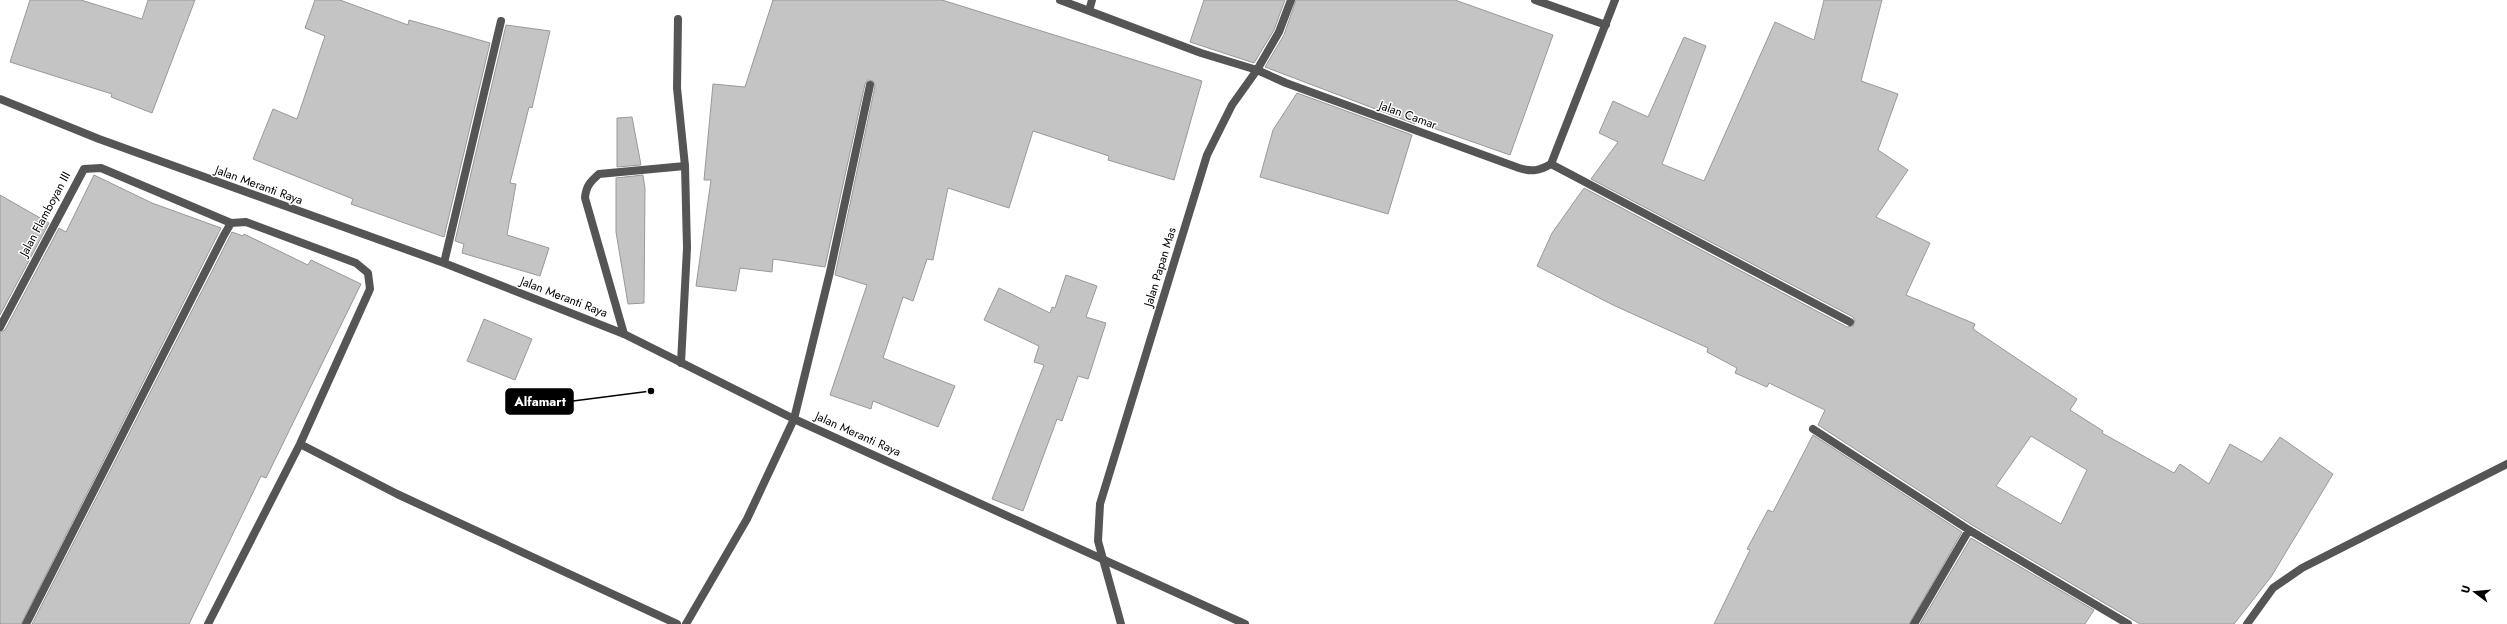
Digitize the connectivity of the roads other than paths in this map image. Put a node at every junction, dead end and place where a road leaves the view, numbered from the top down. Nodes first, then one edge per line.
1 (1060, 0) edge
2 (1092, 0) edge
3 (1291, 0) edge
4 (1535, 0) edge
5 (1615, 0) edge
6 (1089, 11) junction
7 (678, 19) dead end
8 (501, 21) dead end
9 (1606, 24) junction
10 (1257, 70) junction
11 (870, 85) dead end
12 (0, 99) edge
13 (1551, 164) junction
14 (685, 166) junction
15 (231, 223) junction
16 (444, 263) junction
17 (1850, 322) dead end
18 (0, 327) edge
19 (624, 334) junction
20 (681, 363) junction
21 (794, 418) junction
22 (1813, 429) dead end
23 (300, 444) junction
24 (2507, 464) edge
25 (1968, 530) junction
26 (1102, 557) junction
27 (26, 624) edge
28 (208, 624) edge
29 (677, 624) edge
30 (686, 624) edge
31 (1121, 624) edge
32 (1245, 624) edge
33 (1914, 624) edge
34 (2128, 624) edge
35 (2247, 624) edge

1 - 6 street, Jalan Camar
2 - 6 street
3 - 10 street, Jalan Papan Mas
4 - 9 street
5 - 9 street
6 - 10 street, Jalan Camar
7 - 14 street
8 - 16 street
9 - 13 street
10 - 13 street, Jalan Camar
10 - 26 street, Jalan Papan Mas
11 - 21 street
12 - 16 street, Jalan Meranti Raya
13 - 17 street
14 - 19 street
14 - 20 street
15 - 18 street, Jalan Flamboyan III
15 - 23 street
15 - 27 street
16 - 19 street, Jalan Meranti Raya
19 - 20 street, Jalan Meranti Raya
20 - 21 street, Jalan Meranti Raya
21 - 26 street, Jalan Meranti Raya
21 - 30 street
22 - 25 street
23 - 28 street
23 - 29 street
24 - 35 street
25 - 33 street
25 - 34 street
26 - 31 street, Jalan Papan Mas
26 - 32 street, Jalan Meranti Raya

